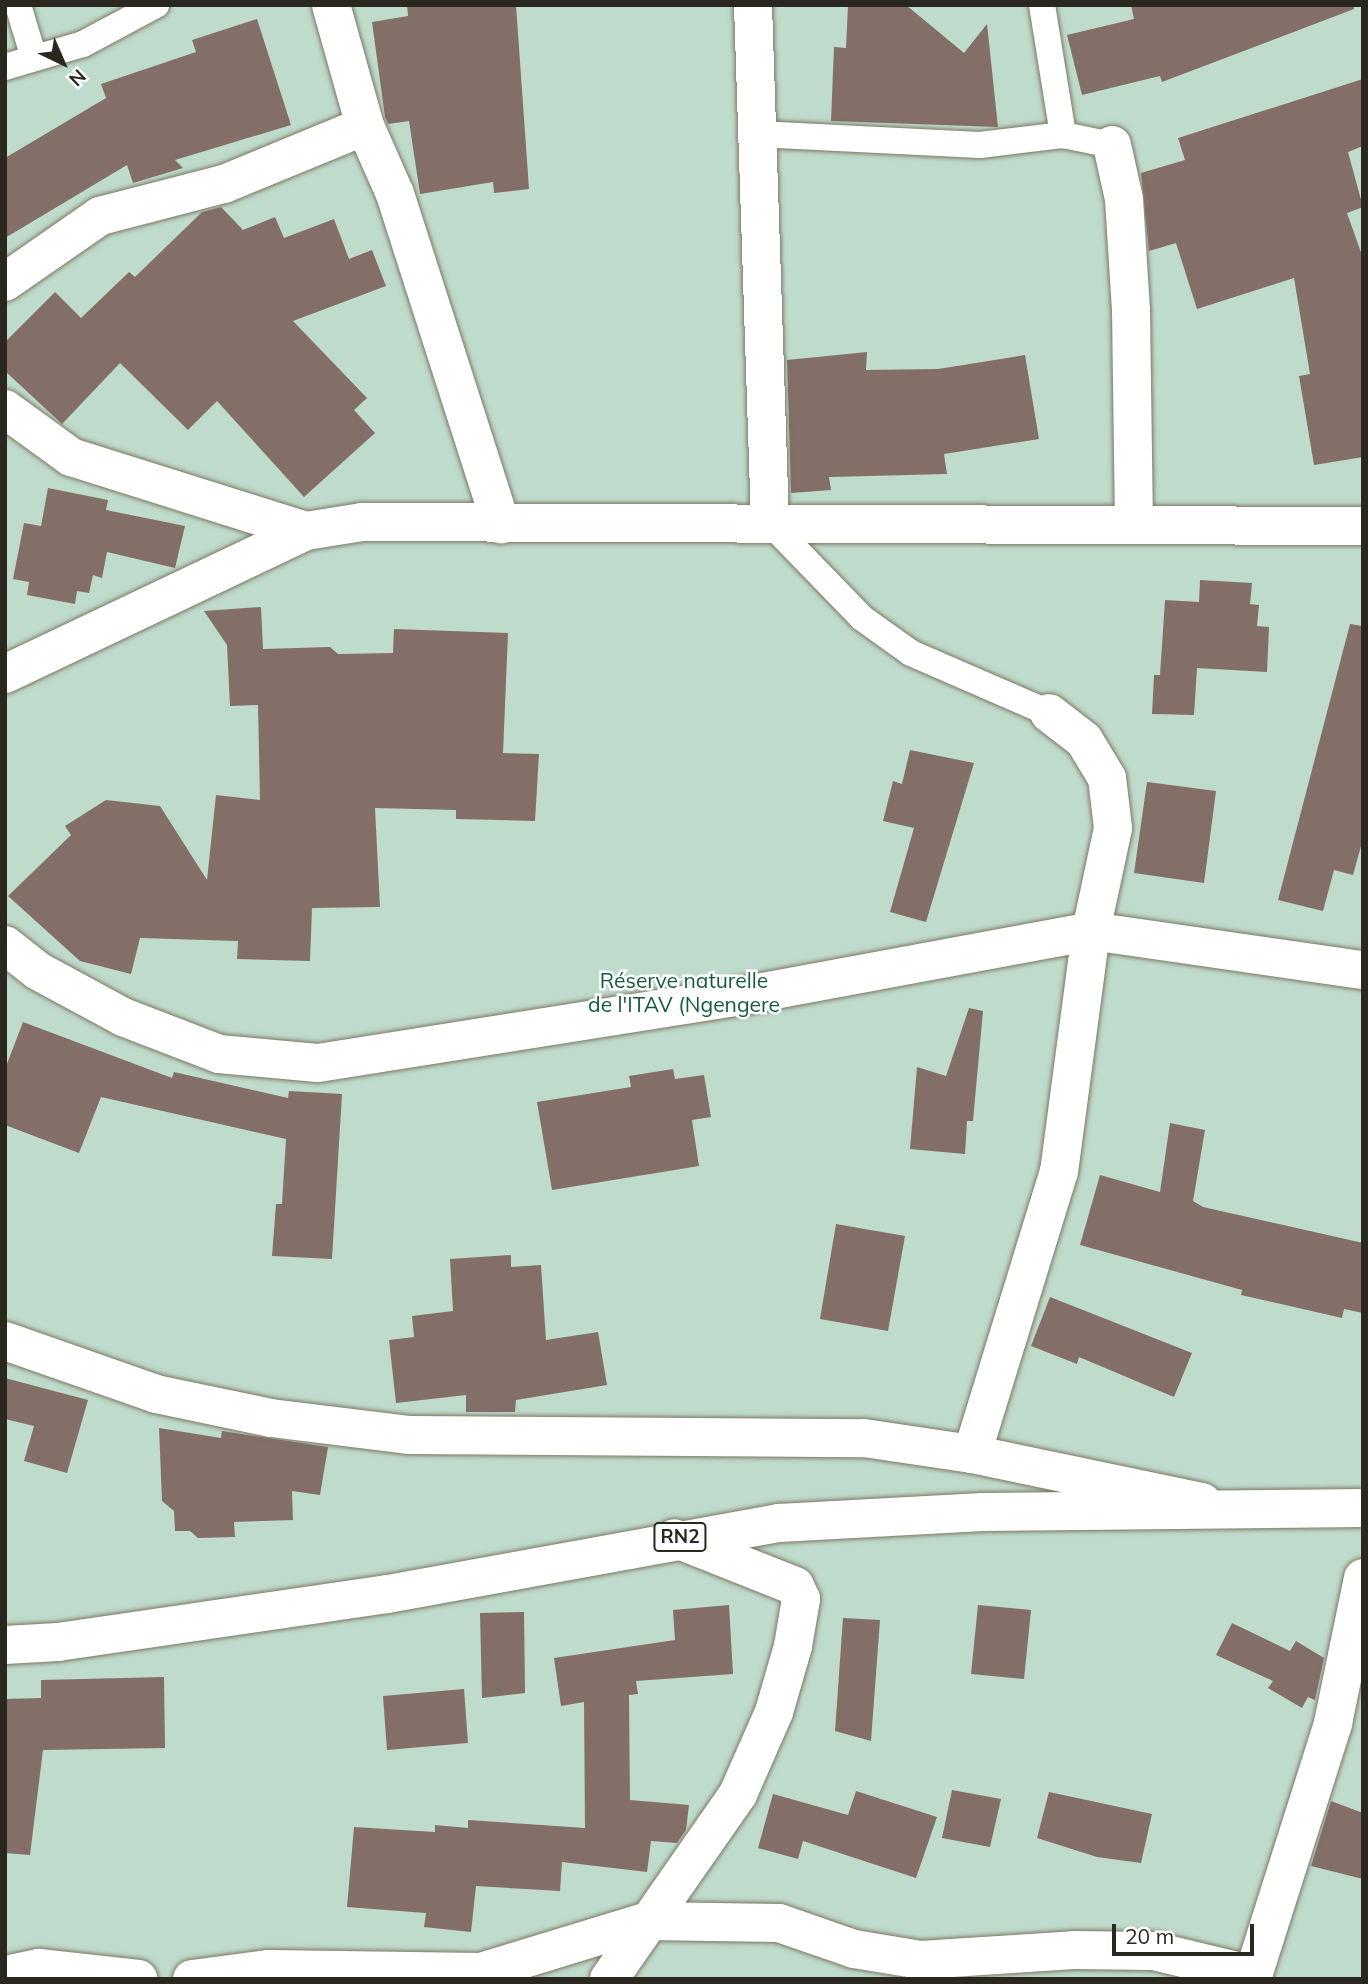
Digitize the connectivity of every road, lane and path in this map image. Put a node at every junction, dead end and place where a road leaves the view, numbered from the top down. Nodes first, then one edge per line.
1 (18, 5) edge
2 (156, 5) edge
3 (331, 5) edge
4 (753, 5) edge
5 (1042, 5) edge
6 (34, 58) junction
7 (5, 67) edge
8 (365, 126) junction
9 (757, 134) junction
10 (1063, 135) junction
11 (1112, 145) joint
12 (5, 282) edge
13 (5, 410) edge
14 (770, 523) junction
15 (501, 524) junction
16 (1134, 524) junction
17 (1363, 526) edge
18 (306, 531) junction
19 (5, 674) edge
20 (1049, 713) joint
21 (1091, 931) junction
22 (5, 944) edge
23 (1363, 970) edge
24 (6, 1342) edge
25 (972, 1454) junction
26 (1363, 1508) edge
27 (1248, 1511) junction
28 (674, 1538) junction
29 (1363, 1578) edge
30 (5, 1645) edge
31 (648, 1921) junction
32 (27, 1974) edge
33 (1253, 1977) edge
34 (138, 1979) edge
35 (192, 1979) edge
36 (609, 1979) edge

1 - 6 lane
2 - 6 lane
3 - 8 main road
4 - 9 main road
5 - 10 lane
6 - 7 lane
8 - 12 main road
8 - 15 main road
9 - 10 lane
9 - 14 main road
10 - 11 lane
11 - 16 main road
13 - 18 main road
14 - 15 main road
14 - 16 main road
14 - 20 lane
15 - 18 main road
16 - 17 main road
18 - 19 main road
20 - 21 main road
21 - 22 main road
21 - 23 main road
21 - 25 main road
24 - 25 main road
25 - 27 main road
26 - 27 main road, RN2
27 - 28 main road, RN2
28 - 30 main road, RN2
28 - 31 main road
29 - 33 main road
31 - 33 main road
31 - 35 main road
31 - 36 main road
32 - 34 main road

